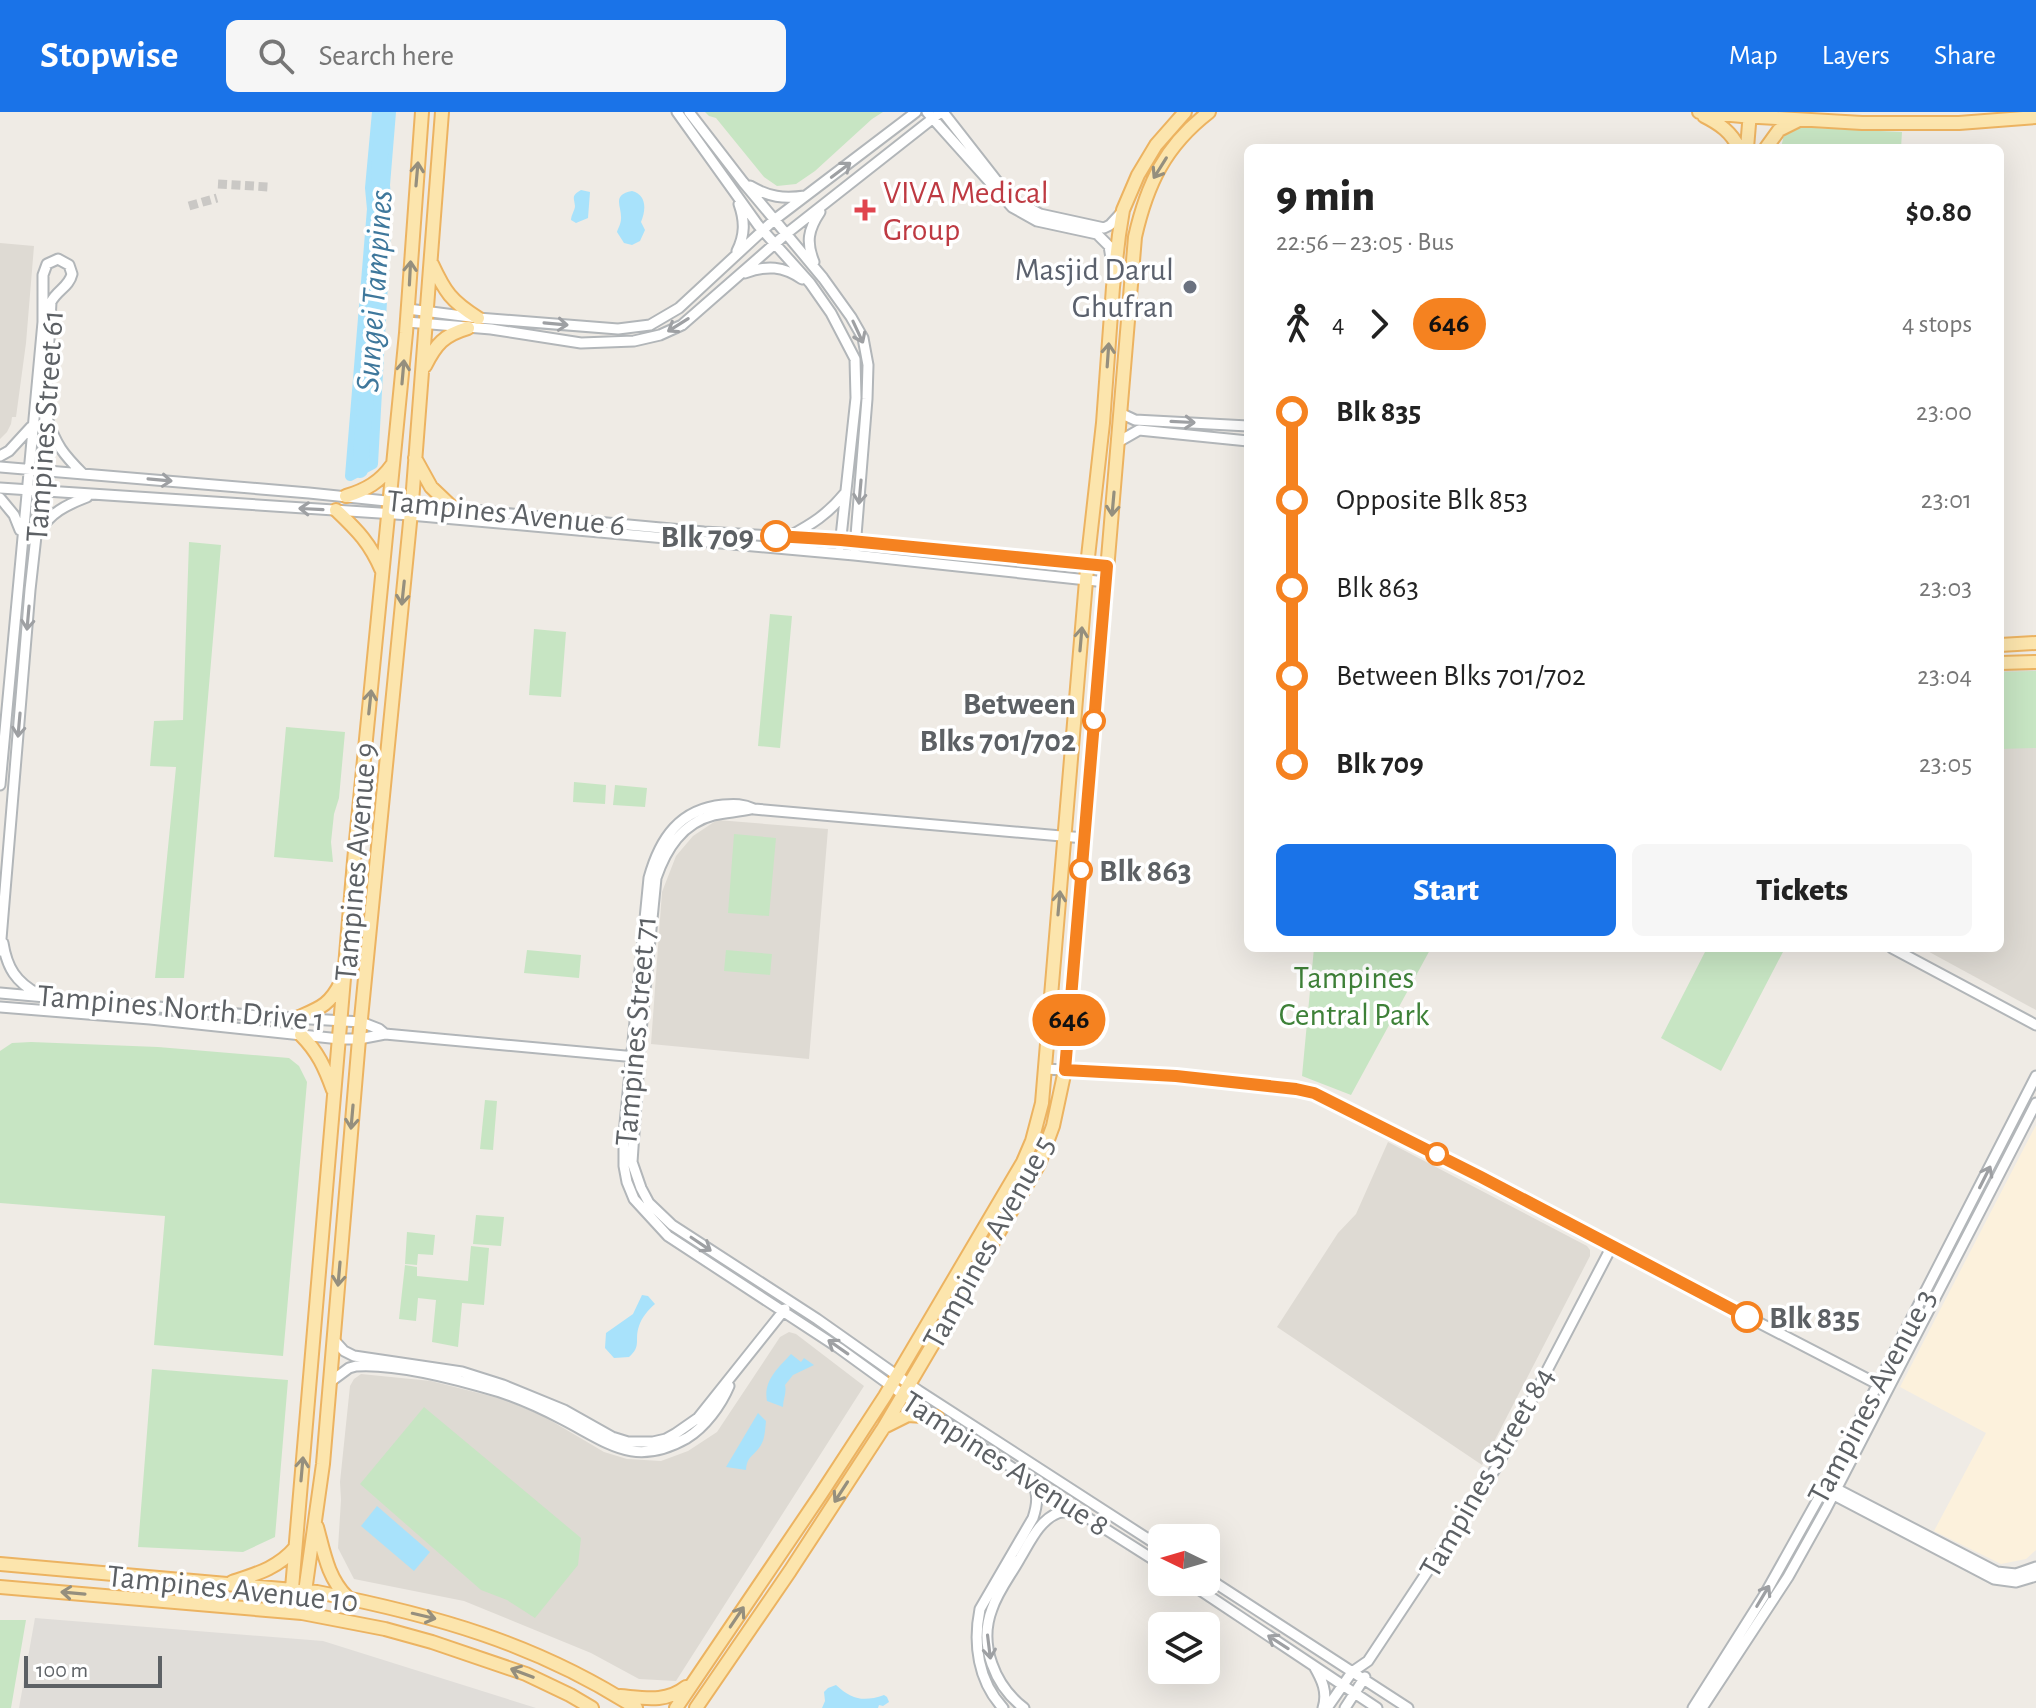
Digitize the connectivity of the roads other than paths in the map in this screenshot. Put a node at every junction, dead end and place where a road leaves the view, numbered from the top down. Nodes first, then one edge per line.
1 (422, 112) edge
2 (442, 112) edge
3 (677, 112) edge
4 (689, 112) edge
5 (916, 112) edge
6 (1185, 112) edge
7 (1209, 112) edge
8 (1698, 112) edge
9 (936, 114) edge
10 (1750, 114) edge
11 (1767, 114) edge
12 (2036, 117) edge
13 (1804, 119) junction
14 (1737, 144) edge
15 (1747, 144) edge
16 (1765, 144) edge
17 (1768, 144) edge
18 (743, 182) junction
19 (736, 195) junction
20 (808, 195) junction
21 (824, 206) junction
22 (1123, 210) junction
23 (774, 220) junction
24 (763, 231) junction
25 (786, 234) junction
26 (775, 244) junction
27 (430, 261) junction
28 (726, 267) junction
29 (738, 275) junction
30 (820, 275) junction
31 (810, 283) junction
32 (1113, 287) junction
33 (408, 315) junction
34 (426, 317) junction
35 (478, 318) junction
36 (468, 328) junction
37 (422, 372) junction
38 (1120, 413) junction
39 (45, 415) junction
40 (1103, 423) junction
41 (33, 424) junction
42 (1244, 426) edge
43 (1244, 441) edge
44 (1118, 442) junction
45 (414, 455) junction
46 (0, 456) edge
47 (394, 463) junction
48 (0, 467) edge
49 (29, 468) junction
50 (42, 470) junction
51 (83, 474) junction
52 (0, 488) edge
53 (27, 490) junction
54 (41, 491) junction
55 (845, 493) junction
56 (90, 495) junction
57 (346, 496) junction
58 (0, 498) edge
59 (389, 507) junction
60 (452, 507) junction
61 (411, 509) junction
62 (336, 510) junction
63 (37, 536) junction
64 (23, 537) junction
65 (788, 537) junction
66 (841, 540) junction
67 (855, 542) junction
68 (840, 553) junction
69 (854, 555) junction
70 (1087, 564) junction
71 (1107, 566) junction
72 (383, 574) junction
73 (1086, 580) junction
74 (1106, 582) junction
75 (2036, 643) edge
76 (2004, 645) edge
77 (2036, 662) edge
78 (2004, 663) edge
79 (0, 785) edge
80 (1064, 836) junction
81 (1084, 838) junction
82 (2, 932) edge
83 (0, 951) edge
84 (1899, 952) edge
85 (344, 975) junction
86 (0, 993) edge
87 (41, 996) junction
88 (0, 1007) edge
89 (297, 1018) junction
90 (341, 1020) junction
91 (361, 1022) junction
92 (2036, 1025) edge
93 (385, 1034) junction
94 (301, 1035) junction
95 (340, 1039) junction
96 (359, 1039) junction
97 (636, 1058) junction
98 (1045, 1069) junction
99 (1065, 1070) junction
100 (2036, 1076) edge
101 (335, 1097) junction
102 (2036, 1103) edge
103 (1612, 1246) junction
104 (786, 1307) junction
105 (334, 1340) junction
106 (731, 1378) junction
107 (330, 1382) junction
108 (1876, 1384) junction
109 (900, 1385) junction
110 (1887, 1389) junction
111 (937, 1417) junction
112 (884, 1427) junction
113 (1032, 1480) junction
114 (1825, 1486) junction
115 (1835, 1492) junction
116 (1077, 1511) junction
117 (315, 1520) junction
118 (1148, 1539) edge
119 (1026, 1541) junction
120 (296, 1547) junction
121 (1148, 1556) edge
122 (0, 1564) edge
123 (2036, 1567) edge
124 (2036, 1576) edge
125 (229, 1583) junction
126 (1220, 1586) edge
127 (0, 1587) edge
128 (298, 1590) junction
129 (1209, 1596) edge
130 (348, 1598) junction
131 (296, 1612) junction
132 (1368, 1661) junction
133 (1313, 1665) junction
134 (1352, 1672) junction
135 (717, 1678) junction
136 (1364, 1680) junction
137 (693, 1681) junction
138 (1343, 1685) junction
139 (1355, 1693) junction
140 (617, 1696) junction
141 (592, 1708) edge
142 (636, 1708) edge
143 (676, 1708) edge
144 (696, 1708) edge
145 (708, 1708) edge
146 (1003, 1708) edge
147 (1024, 1708) edge
148 (1325, 1708) edge
149 (1345, 1708) edge
150 (1377, 1708) edge
151 (1408, 1708) edge
152 (1693, 1708) edge
153 (1702, 1708) edge

33 -> 1 main road, Tampines Avenue 9
2 - 27 main road
3 - 19 street
4 - 18 street
20 -> 5 street
6 - 22 main road, Tampines Avenue 5
7 -> 38 main road, Tampines Avenue 5
8 - 10 main road
8 - 14 main road
9 - 21 street
9 - 22 street
9 - 32 street
10 - 11 main road
10 - 15 main road
11 - 13 main road
11 - 16 main road
12 - 13 main road
13 - 17 main road
18 - 20 street
18 - 23 street
19 - 24 street
19 - 28 street
20 - 23 street
21 - 25 street
21 - 30 street
22 - 32 main road, Tampines Avenue 5
23 - 24 street
23 - 25 street
24 - 26 street
24 - 28 street
25 - 26 street
25 - 30 street
26 - 29 street
26 - 31 street
27 - 34 main road, Tampines Avenue 9
27 - 35 main road
35 -> 28 street
29 - 31 street
29 -> 36 street
30 -> 67 street
31 - 55 street
40 -> 32 main road, Tampines Avenue 5
33 - 34 street
47 -> 33 main road, Tampines Avenue 9
34 - 35 street
34 - 36 street
34 - 37 main road, Tampines Avenue 9
36 - 37 main road
37 - 45 main road, Tampines Avenue 9
38 - 40 main road
38 -> 42 street
38 - 44 main road, Tampines Avenue 5
39 - 41 street, Tampines Street 61
39 - 50 street, Tampines Street 61
39 - 51 street
40 - 70 main road, Tampines Avenue 5
41 - 46 street
41 - 49 street, Tampines Street 61
43 - 44 street
44 -> 71 main road, Tampines Avenue 5
45 - 60 main road
45 - 61 main road, Tampines Avenue 9
47 - 57 main road
47 - 59 main road, Tampines Avenue 9
48 - 49 street, Tampines Avenue 6
49 - 50 street, Tampines Avenue 6
49 - 53 street, Tampines Street 61
50 - 51 street, Tampines Avenue 6
50 - 54 street, Tampines Street 61
51 -> 57 street, Tampines Avenue 6
52 - 53 street, Tampines Avenue 6
53 - 54 street, Tampines Avenue 6
53 - 64 street, Tampines Street 61
54 - 56 street, Tampines Avenue 6
54 - 63 street, Tampines Street 61
55 - 65 street
55 - 66 street
62 -> 56 street, Tampines Avenue 6
56 - 63 street
57 - 59 street, Tampines Avenue 6
58 - 64 street
59 - 61 street, Tampines Avenue 6
59 - 62 street, Tampines Avenue 6
59 - 72 main road, Tampines Avenue 9
60 - 61 street, Tampines Avenue 6
60 - 65 street, Tampines Avenue 6
61 - 68 street, Tampines Avenue 6
61 -> 91 main road, Tampines Avenue 9
62 - 72 main road
63 -> 82 street, Tampines Street 61
64 - 79 street, Tampines Street 61
65 - 66 street, Tampines Avenue 6
66 - 67 street, Tampines Avenue 6
66 - 68 street
67 - 69 street
67 - 70 street, Tampines Avenue 6
68 - 69 street, Tampines Avenue 6
69 - 73 street, Tampines Avenue 6
70 - 71 street, Tampines Avenue 6
70 - 73 main road, Tampines Avenue 5
71 - 74 main road, Tampines Avenue 5
85 -> 72 main road, Tampines Avenue 9
73 - 74 street, Tampines Avenue 6
80 -> 73 main road, Tampines Avenue 5
74 - 81 main road, Tampines Avenue 5
75 - 76 main road
77 - 78 main road
80 - 81 street, Tampines Street 71
80 - 97 street, Tampines Street 71
98 -> 80 main road, Tampines Avenue 5
81 - 99 main road, Tampines Avenue 5
82 - 83 street, Tampines Street 61
82 - 87 street
84 - 92 street
85 - 89 main road
85 - 90 main road, Tampines Avenue 9
86 - 87 street, Tampines North Drive 1
87 - 89 street, Tampines North Drive 1
88 - 94 street, Tampines North Drive 1
89 - 90 street, Tampines North Drive 1
90 - 91 street, Tampines North Drive 1
90 - 95 main road, Tampines Avenue 9
91 - 93 street
91 - 96 main road, Tampines Avenue 9
93 - 96 street, Tampines North Drive 1
93 - 97 street
94 - 95 street, Tampines North Drive 1
94 - 101 main road
95 - 96 street, Tampines North Drive 1
95 - 101 main road, Tampines Avenue 9
96 -> 105 main road, Tampines Avenue 9
97 - 104 street, Tampines Street 71
98 - 99 street
98 - 109 main road, Tampines Avenue 5
99 - 103 street
99 - 109 main road, Tampines Avenue 5
108 -> 100 street, Tampines Avenue 3
120 -> 101 main road, Tampines Avenue 9
102 - 110 street, Tampines Avenue 3
103 - 108 street
103 - 132 street, Tampines Street 84
104 - 106 street
104 - 109 street, Tampines Street 71
105 - 106 street
105 - 107 main road, Tampines Avenue 9
106 - 107 street
107 - 117 main road, Tampines Avenue 9
108 - 110 street
108 - 114 street, Tampines Avenue 3
109 - 111 street, Tampines Avenue 8
109 - 112 main road, Tampines Avenue 5
109 - 118 street, Tampines Avenue 8
137 -> 109 main road, Tampines Avenue 5
110 - 115 street, Tampines Avenue 3
111 - 112 main road
111 - 113 street, Tampines Avenue 8
112 -> 135 main road, Tampines Avenue 5
113 - 116 street, Tampines Avenue 8
113 - 119 street
114 - 115 street
152 -> 114 street, Tampines Avenue 3
115 - 123 street
115 - 124 street
115 - 153 street, Tampines Avenue 3
116 - 119 street
116 - 121 street, Tampines Avenue 8
117 - 128 main road, Tampines Avenue 9
117 - 130 main road
119 - 146 street
119 -> 147 street
120 - 125 main road
120 - 128 main road, Tampines Avenue 9
122 - 125 main road, Tampines Avenue 10
125 - 128 main road, Tampines Avenue 10
126 - 134 street
131 -> 127 main road, Tampines Avenue 10
128 - 130 main road, Tampines Avenue 10
128 - 131 main road, Tampines Avenue 9
133 -> 129 street
130 -> 140 main road, Tampines Avenue 10
141 -> 131 main road, Tampines Avenue 10
132 - 134 street, Tampines Street 84
132 - 136 street
133 - 138 street
133 - 148 street
134 - 136 street
134 - 138 street, Tampines Street 84
135 - 144 main road, Tampines Avenue 5
135 - 145 main road
136 - 139 street
136 - 151 street
137 - 140 main road
137 - 143 main road, Tampines Avenue 5
138 - 139 street
138 - 148 street, Tampines Street 84
139 - 149 street
139 - 150 street
140 - 142 main road, Tampines Avenue 10

